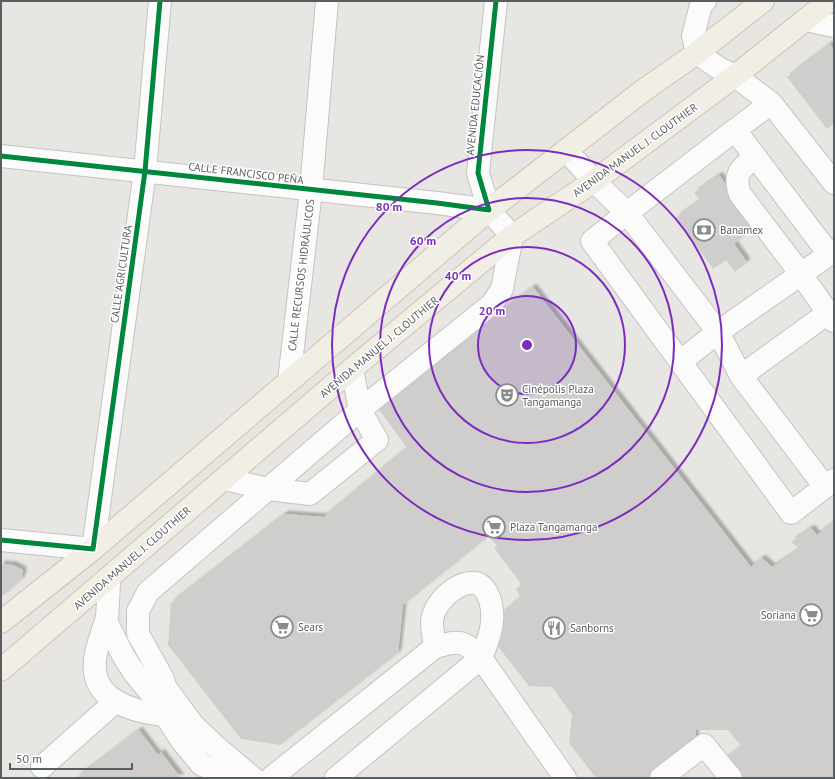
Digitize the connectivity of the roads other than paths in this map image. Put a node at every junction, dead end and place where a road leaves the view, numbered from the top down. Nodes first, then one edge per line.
1 (160, 1) edge
2 (327, 1) edge
3 (496, 1) edge
4 (706, 1) edge
5 (763, 1) edge
6 (829, 1) edge
7 (805, 20) junction
8 (834, 26) edge
9 (697, 54) junction
10 (735, 76) junction
11 (771, 103) junction
12 (735, 130) junction
13 (566, 150) junction
14 (1, 156) edge
15 (755, 157) junction
16 (145, 171) junction
17 (594, 181) junction
18 (834, 183) edge
19 (310, 190) junction
20 (489, 210) junction
21 (627, 212) junction
22 (512, 236) junction
23 (831, 252) edge
24 (801, 274) junction
25 (831, 317) edge
26 (718, 332) junction
27 (680, 362) junction
28 (352, 369) junction
29 (741, 376) junction
30 (289, 381) junction
31 (360, 410) junction
32 (225, 479) junction
33 (830, 483) edge
34 (268, 489) junction
35 (1, 540) edge
36 (93, 549) junction
37 (109, 578) junction
38 (106, 621) junction
39 (1, 622) edge
40 (436, 647) junction
41 (481, 658) junction
42 (1, 670) edge
43 (116, 701) junction
44 (172, 710) junction
45 (42, 767) dead end
46 (228, 778) edge
47 (253, 778) edge
48 (271, 778) edge
49 (336, 778) edge
50 (565, 778) edge
51 (661, 778) edge
52 (731, 778) edge

1 - 16 street, CALLE AGRICULTURA
2 - 19 street, CALLE RECURSOS HIDRÁULICOS
3 - 20 street, AVENIDA EDUCACIÓN
4 - 9 street
5 - 9 main road
6 - 7 main road, AVENIDA MANUEL J. CLOUTHIER
7 - 8 street
7 - 10 main road, AVENIDA MANUEL J. CLOUTHIER
9 - 10 street
9 - 13 main road
10 - 11 street
10 - 17 main road, AVENIDA MANUEL J. CLOUTHIER
11 - 12 street
11 - 18 street
12 - 15 street
12 - 21 street
13 - 17 street
13 - 20 main road
14 - 16 street, CALLE FRANCISCO PEÑA
15 - 23 street
15 - 24 street
16 - 19 street, CALLE FRANCISCO PEÑA
16 - 36 street, CALLE AGRICULTURA
17 - 21 street
17 - 22 main road, AVENIDA MANUEL J. CLOUTHIER
19 - 20 street, CALLE FRANCISCO PEÑA
19 - 30 street, CALLE RECURSOS HIDRÁULICOS
20 - 22 street
20 - 30 main road
21 - 26 street
21 - 27 street
22 - 28 main road, AVENIDA MANUEL J. CLOUTHIER
22 - 31 street
23 - 24 street
24 - 25 street
24 - 26 street
25 - 29 street
26 - 27 street
26 - 29 street
27 - 33 street
28 - 31 street
28 - 32 main road, AVENIDA MANUEL J. CLOUTHIER
29 - 33 street
30 - 36 main road
31 - 34 street
31 - 34 street
32 - 34 street
32 - 37 main road, AVENIDA MANUEL J. CLOUTHIER
34 - 44 street
35 - 36 street
36 - 37 main road
36 - 39 main road
37 - 38 street
37 - 42 main road, AVENIDA MANUEL J. CLOUTHIER
38 - 43 street
38 - 44 street
40 - 41 street
40 - 41 street
40 - 48 street
41 - 49 street
41 - 50 street
43 - 44 street
43 - 45 street
44 - 46 street
44 - 47 street
51 - 52 street

